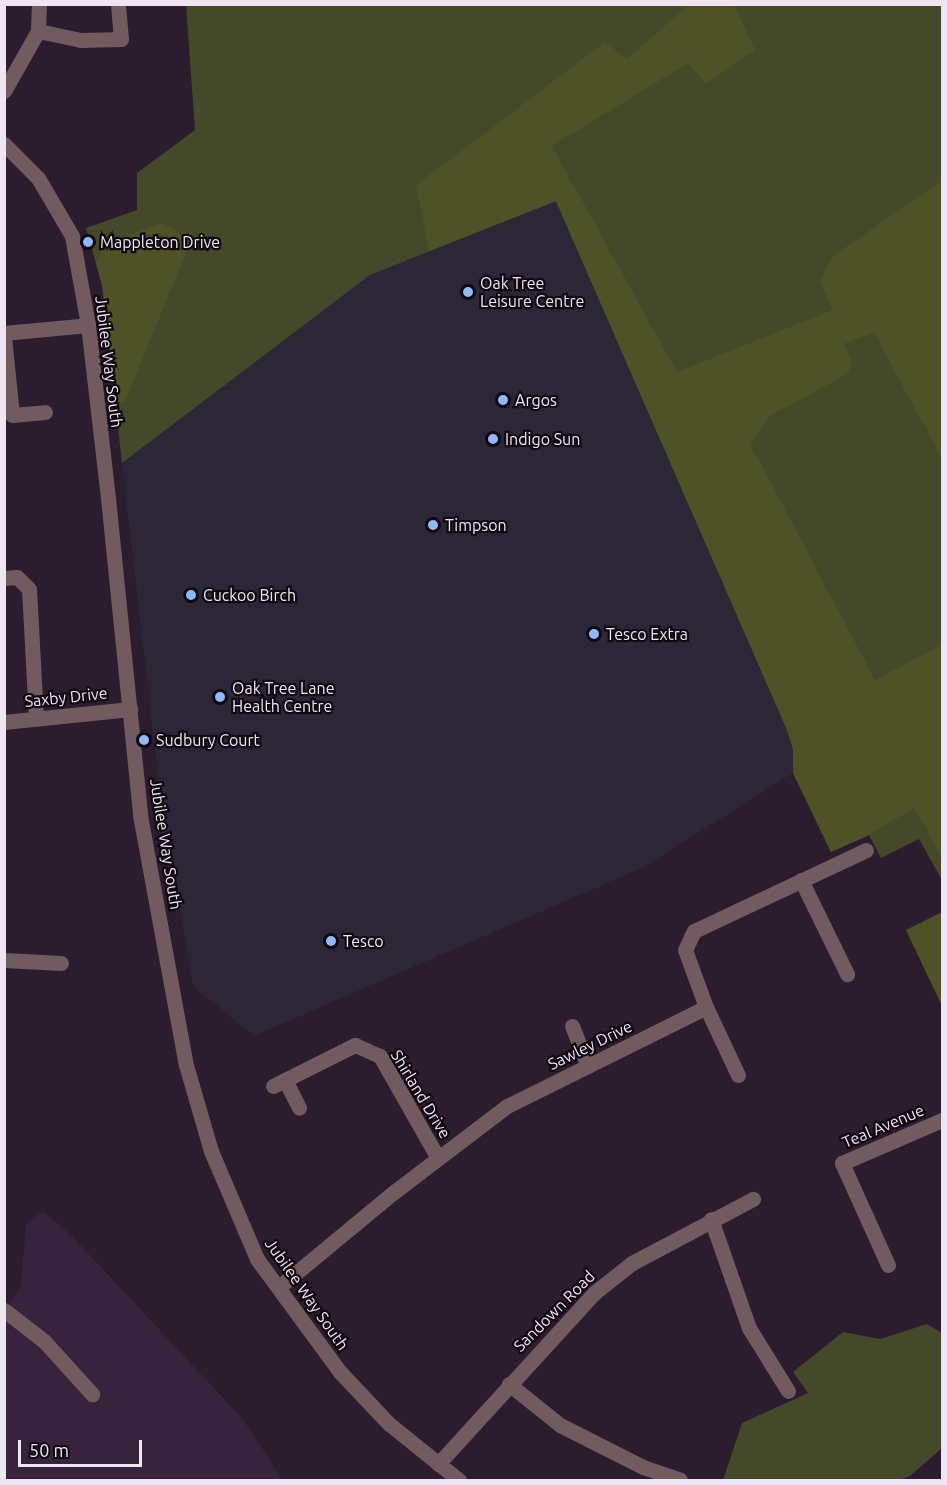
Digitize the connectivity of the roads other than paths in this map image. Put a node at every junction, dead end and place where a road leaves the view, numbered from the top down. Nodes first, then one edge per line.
1 (39, 4) edge
2 (118, 8) dead end
3 (38, 31) junction
4 (4, 91) edge
5 (4, 144) edge
6 (88, 325) junction
7 (4, 335) edge
8 (45, 412) dead end
9 (4, 578) edge
10 (130, 709) junction
11 (36, 717) junction
12 (4, 722) edge
13 (866, 850) dead end
14 (801, 880) junction
15 (4, 960) edge
16 (61, 963) dead end
17 (847, 974) dead end
18 (706, 1007) junction
19 (572, 1026) dead end
20 (588, 1066) junction
21 (738, 1075) dead end
22 (299, 1108) dead end
23 (942, 1120) edge
24 (438, 1158) junction
25 (753, 1199) dead end
26 (711, 1219) junction
27 (888, 1265) dead end
28 (279, 1287) junction
29 (4, 1310) edge
30 (509, 1384) junction
31 (788, 1391) dead end
32 (92, 1394) dead end
33 (438, 1464) junction
34 (459, 1480) edge
35 (680, 1480) edge

1 - 3 street
2 - 3 street
3 - 4 street
5 - 6 street, Jubilee Way South
6 - 7 street
6 - 10 street, Jubilee Way South
7 - 8 street
9 - 11 street
10 - 11 street, Saxby Drive
10 - 28 street, Jubilee Way South
11 - 12 street, Saxby Drive
13 - 14 street
14 - 17 street
14 - 18 street
15 - 16 street
18 - 20 street, Sawley Drive
18 - 21 street
19 - 20 street
20 - 24 street, Sawley Drive
22 - 24 street, Shirland Drive
23 - 27 street, Teal Avenue
24 - 28 street, Sawley Drive
25 - 26 street, Sandown Road
26 - 30 street, Sandown Road
26 - 31 street
28 - 33 street, Jubilee Way South
29 - 32 street
30 - 33 street, Sandown Road
30 - 35 street
33 - 34 street, Jubilee Way South

